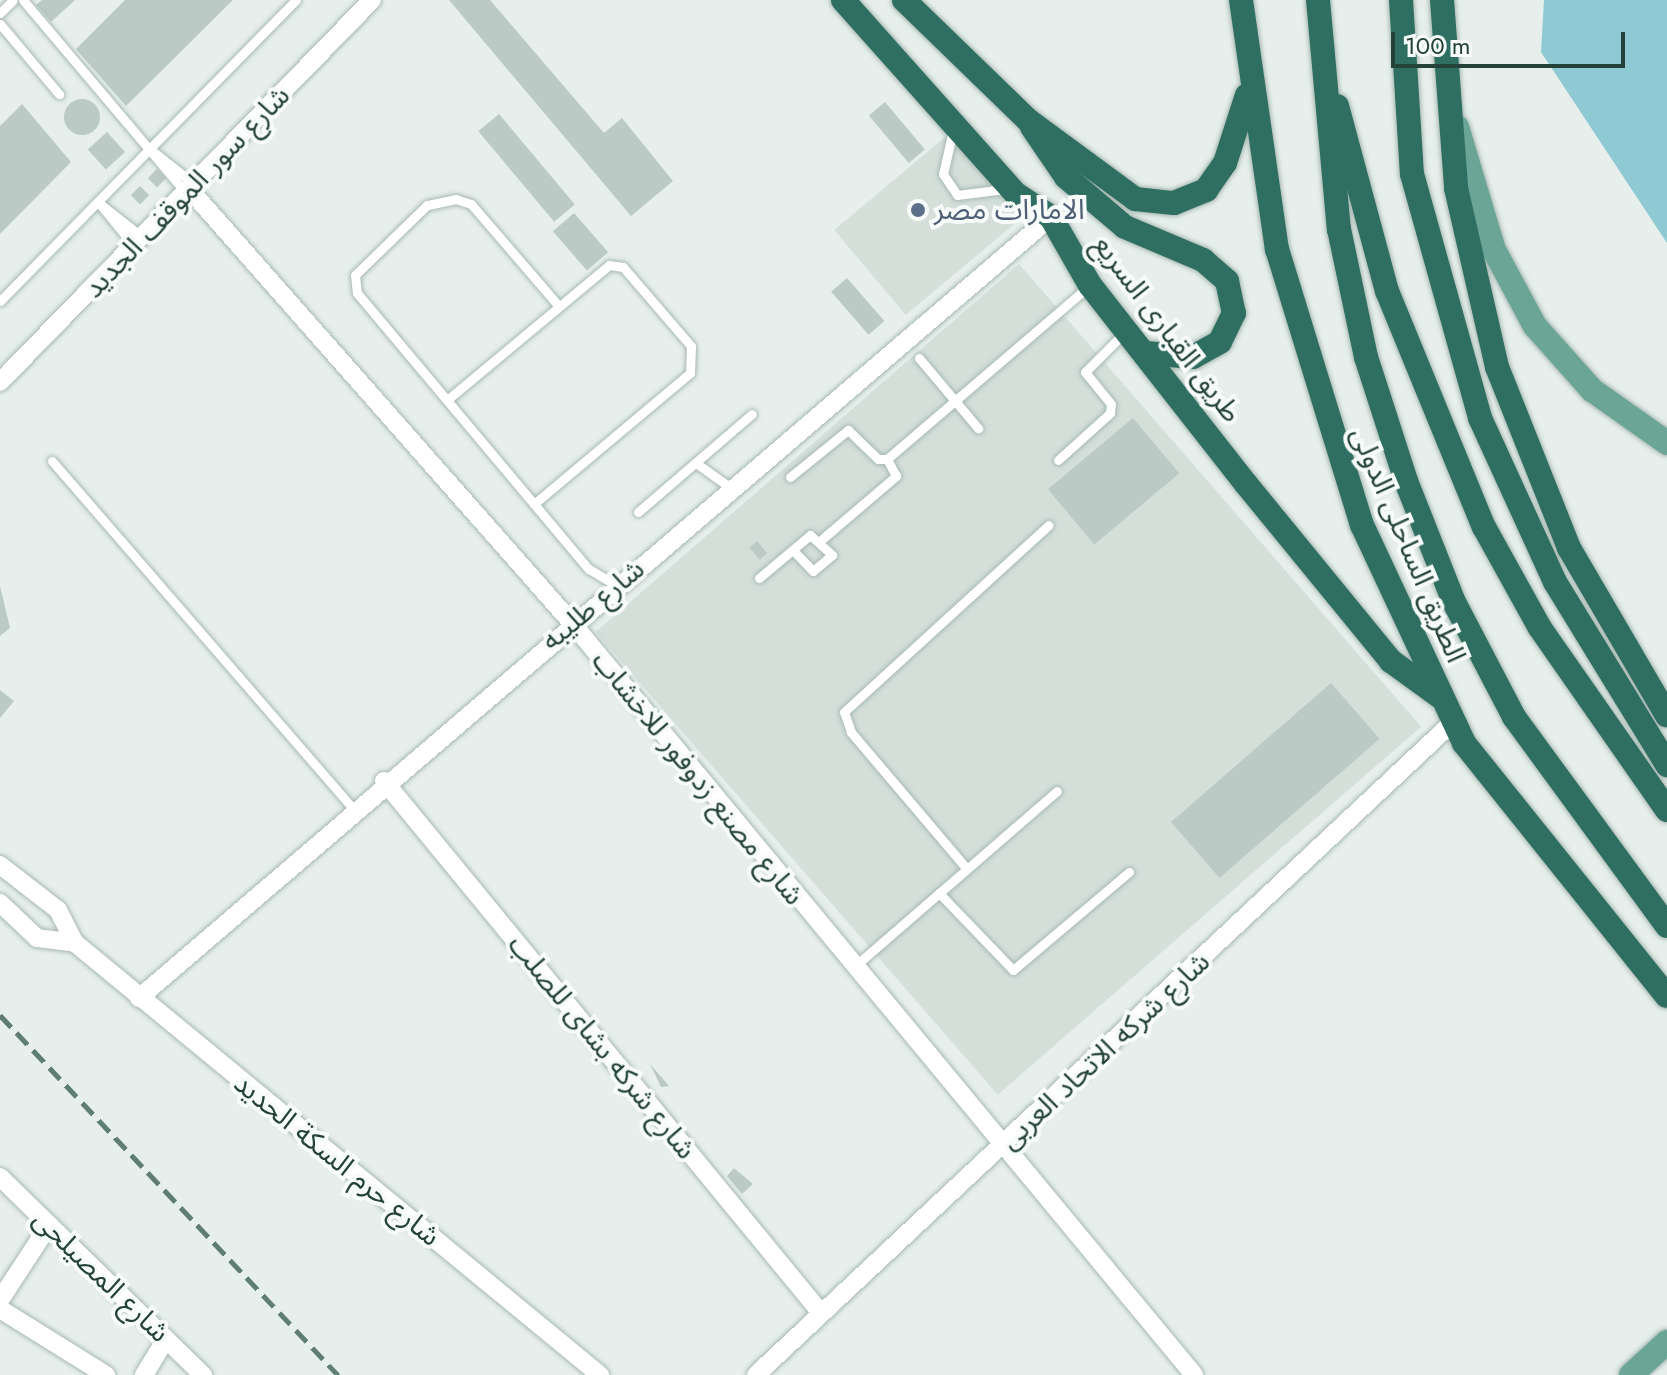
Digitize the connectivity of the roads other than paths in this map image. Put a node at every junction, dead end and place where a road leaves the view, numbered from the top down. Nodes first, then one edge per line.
1 (13, 0) edge
2 (23, 0) edge
3 (296, 0) edge
4 (372, 0) edge
5 (843, 0) edge
6 (904, 0) edge
7 (1241, 0) edge
8 (1401, 0) edge
9 (1442, 0) edge
10 (1318, 6) edge
11 (0, 13) edge
12 (0, 24) edge
13 (1248, 89) junction
14 (59, 94) dead end
15 (1448, 96) junction
16 (951, 119) junction
17 (1029, 121) junction
18 (150, 149) junction
19 (192, 191) junction
20 (1016, 194) junction
21 (99, 203) junction
22 (1051, 217) junction
23 (139, 243) junction
24 (1090, 285) junction
25 (0, 301) edge
26 (557, 304) junction
27 (1126, 331) junction
28 (1145, 353) junction
29 (919, 358) dead end
30 (0, 382) edge
31 (447, 400) junction
32 (955, 401) junction
33 (752, 414) dead end
34 (978, 428) dead end
35 (1667, 443) edge
36 (887, 459) junction
37 (1058, 460) dead end
38 (52, 461) dead end
39 (696, 463) junction
40 (790, 477) dead end
41 (731, 488) junction
42 (534, 504) junction
43 (638, 512) dead end
44 (1049, 525) dead end
45 (821, 540) junction
46 (793, 550) junction
47 (759, 578) dead end
48 (617, 586) junction
49 (572, 623) junction
50 (1439, 696) junction
51 (1667, 716) edge
52 (1452, 723) junction
53 (1667, 765) edge
54 (384, 781) junction
55 (1057, 791) dead end
56 (353, 808) junction
57 (1667, 810) edge
58 (0, 865) edge
59 (967, 869) junction
60 (1129, 872) dead end
61 (939, 893) junction
62 (0, 903) edge
63 (1667, 926) edge
64 (75, 943) junction
65 (853, 968) junction
66 (1667, 996) edge
67 (139, 998) junction
68 (1005, 1146) junction
69 (2, 1183) edge
70 (49, 1225) junction
71 (0, 1300) edge
72 (0, 1309) edge
73 (821, 1313) junction
74 (166, 1339) junction
75 (1667, 1342) edge
76 (106, 1375) edge
77 (144, 1375) edge
78 (203, 1375) edge
79 (600, 1375) edge
80 (756, 1375) edge
81 (1194, 1375) edge
82 (1631, 1375) edge

1 - 11 lane
2 - 18 lane
3 - 18 lane
4 - 19 street, شارع سور الموقف الجديد
5 - 16 highway, طريق القبارى السريع
6 - 17 highway, طريق القبارى السريع
7 - 13 highway, الطريق الساحلى الدولى
8 - 53 highway
9 - 15 highway
10 - 57 highway
10 - 63 highway, الطريق الساحلى الدولى
12 - 14 lane
13 - 17 highway, طريق القبارى السريع
13 - 50 highway, الطريق الساحلى الدولى
15 - 35 main road
15 - 51 highway
16 - 20 highway, طريق القبارى السريع
16 - 20 lane
17 - 28 highway
18 - 19 lane
18 - 21 lane
19 - 23 street, شارع سور الموقف الجديد
19 - 49 street, شارع مصنع زدوفور للاخشاب
20 - 22 highway, طريق القبارى السريع
21 - 23 lane
21 - 25 lane
22 - 24 highway, طريق القبارى السريع
22 - 41 street, شارع طليبه
23 - 30 street, شارع سور الموقف الجديد
24 - 27 highway, طريق القبارى السريع
24 - 32 lane
26 - 31 lane
26 - 31 lane
26 - 42 lane
27 - 28 highway, طريق القبارى السريع
27 - 37 lane
28 - 50 highway, طريق القبارى السريع
29 - 32 lane
31 - 42 lane
32 - 34 lane
32 - 36 lane
33 - 39 lane
36 - 40 lane
36 - 45 lane
38 - 56 lane
39 - 41 lane
39 - 43 lane
41 - 48 street, شارع طليبه
42 - 48 lane
44 - 59 lane
45 - 46 lane
45 - 46 lane
46 - 47 lane
48 - 49 street, شارع طليبه
49 - 54 street, شارع طليبه
49 - 65 street, شارع مصنع زدوفور للاخشاب
50 - 52 highway, الطريق الساحلى الدولى
52 - 66 highway, الطريق الساحلى الدولى
52 - 68 street, شارع شركه الاتحاد العربى
54 - 56 street, شارع طليبه
54 - 73 street, شارع شركه بشاى للصلب
55 - 59 lane
56 - 67 street, شارع طليبه
58 - 64 street, شارع حرم السكة الحديد
59 - 61 lane
60 - 61 lane
61 - 65 lane
62 - 64 street
64 - 67 street, شارع حرم السكة الحديد
65 - 68 street, شارع مصنع زدوفور للاخشاب
67 - 79 street, شارع حرم السكة الحديد
68 - 73 street, شارع شركه الاتحاد العربى
68 - 81 street, شارع مصنع زدوفور للاخشاب
69 - 70 street, شارع المصيلحى
70 - 71 street
70 - 74 street, شارع المصيلحى
72 - 76 street
73 - 80 street, شارع شركه الاتحاد العربى
74 - 77 street
74 - 78 street, شارع المصيلحى
75 - 82 main road

